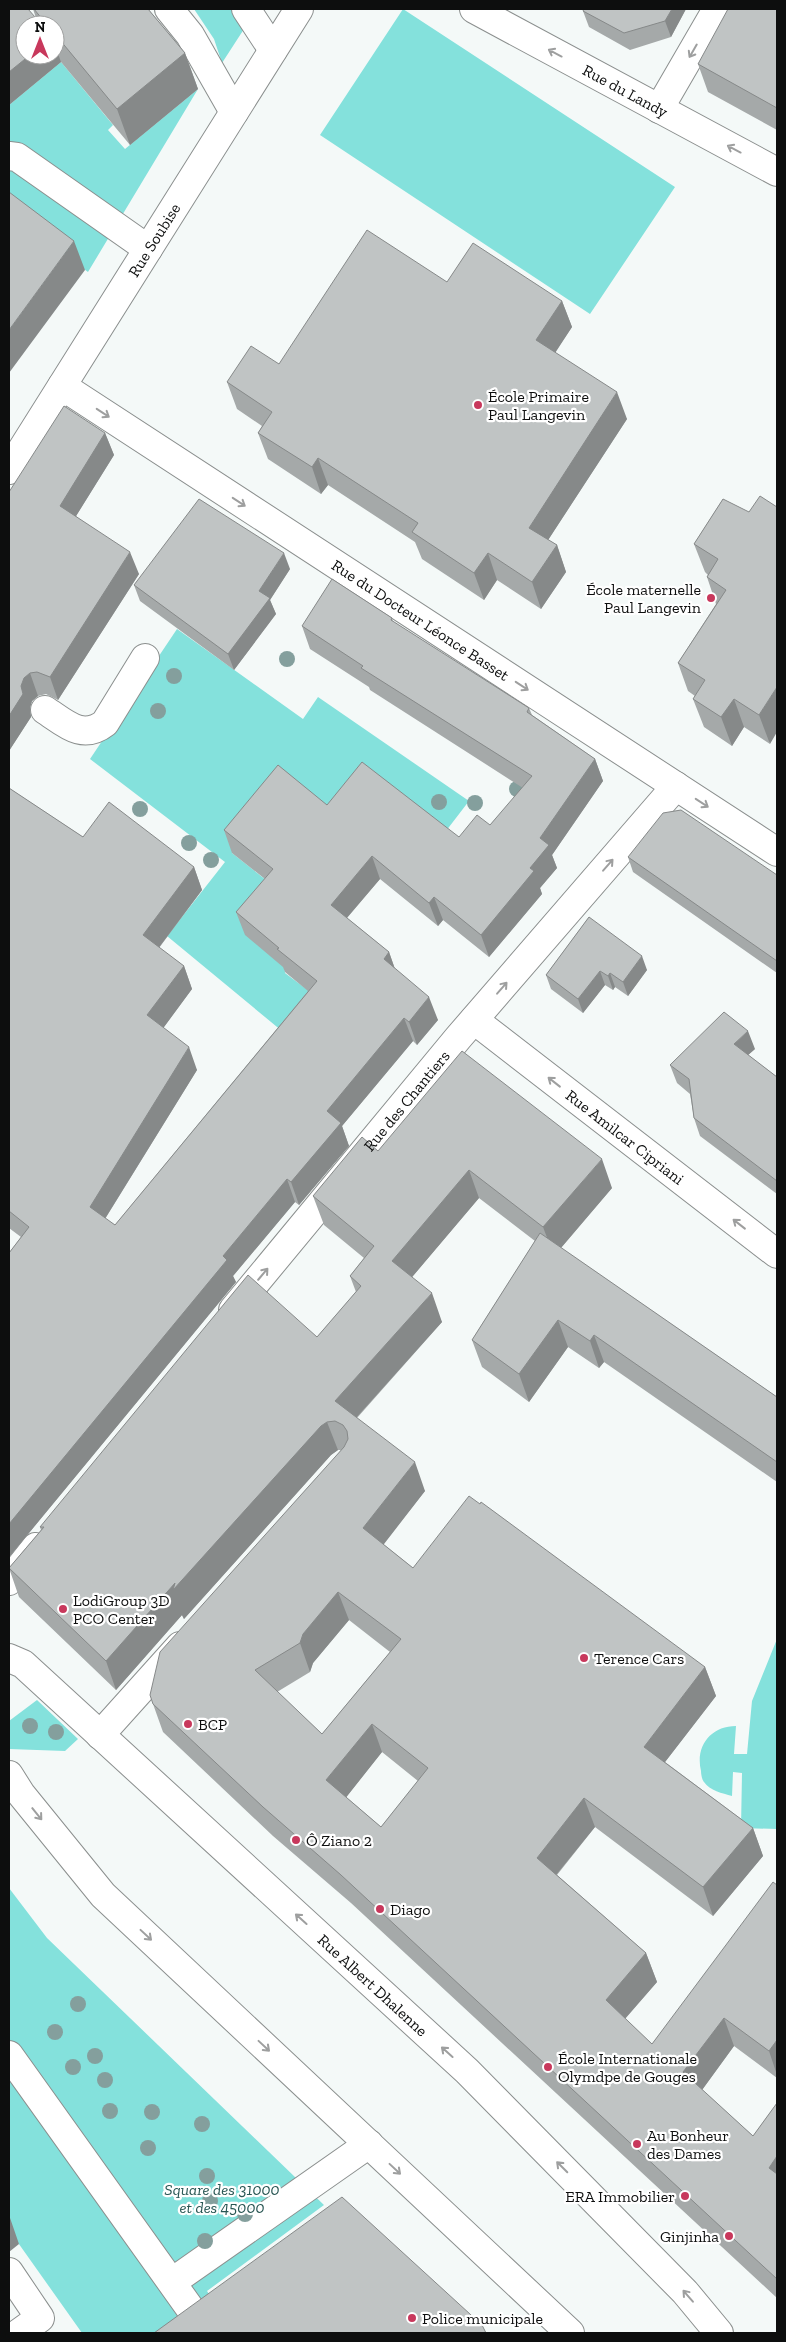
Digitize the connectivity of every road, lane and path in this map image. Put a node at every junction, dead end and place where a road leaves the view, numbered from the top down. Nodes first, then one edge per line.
1 (170, 9) edge
2 (246, 9) edge
3 (299, 9) edge
4 (474, 9) edge
5 (717, 9) edge
6 (273, 50) junction
7 (659, 109) junction
8 (234, 112) junction
9 (9, 156) edge
10 (777, 172) edge
11 (148, 249) junction
12 (62, 386) junction
13 (9, 470) edge
14 (145, 658) dead end
15 (45, 710) dead end
16 (676, 786) junction
17 (777, 852) edge
18 (474, 1020) junction
19 (777, 1254) edge
20 (218, 1328) edge
21 (53, 1527) edge
22 (9, 1581) edge
23 (199, 1625) edge
24 (9, 1658) edge
25 (100, 1736) junction
26 (9, 1775) edge
27 (9, 2055) edge
28 (369, 2144) junction
29 (11, 2280) edge
30 (172, 2282) junction
31 (199, 2321) edge
32 (19, 2333) edge
33 (570, 2333) edge
34 (719, 2333) edge

1 - 8 street
2 - 6 street
3 - 6 street, Rue Soubise
7 -> 4 street, Rue du Landy
5 -> 7 street
6 - 8 street, Rue Soubise
10 -> 7 street, Rue du Landy
8 - 11 street, Rue Soubise
9 - 11 street
11 - 12 street, Rue Soubise
12 - 13 street, Rue Soubise
12 -> 16 street, Rue du Docteur Léonce Basset
14 - 15 street
16 -> 17 street, Rue du Docteur Léonce Basset
18 -> 16 street, Rue des Chantiers
19 -> 18 street, Rue Amilcar Cipriani
20 -> 18 street, Rue des Chantiers
21 - 22 street
23 - 25 street
24 - 25 street, Rue Albert Dhalenne
34 -> 25 street, Rue Albert Dhalenne
26 -> 28 street
27 - 30 street
28 - 30 street
28 -> 33 street
29 - 32 street
30 - 31 street

